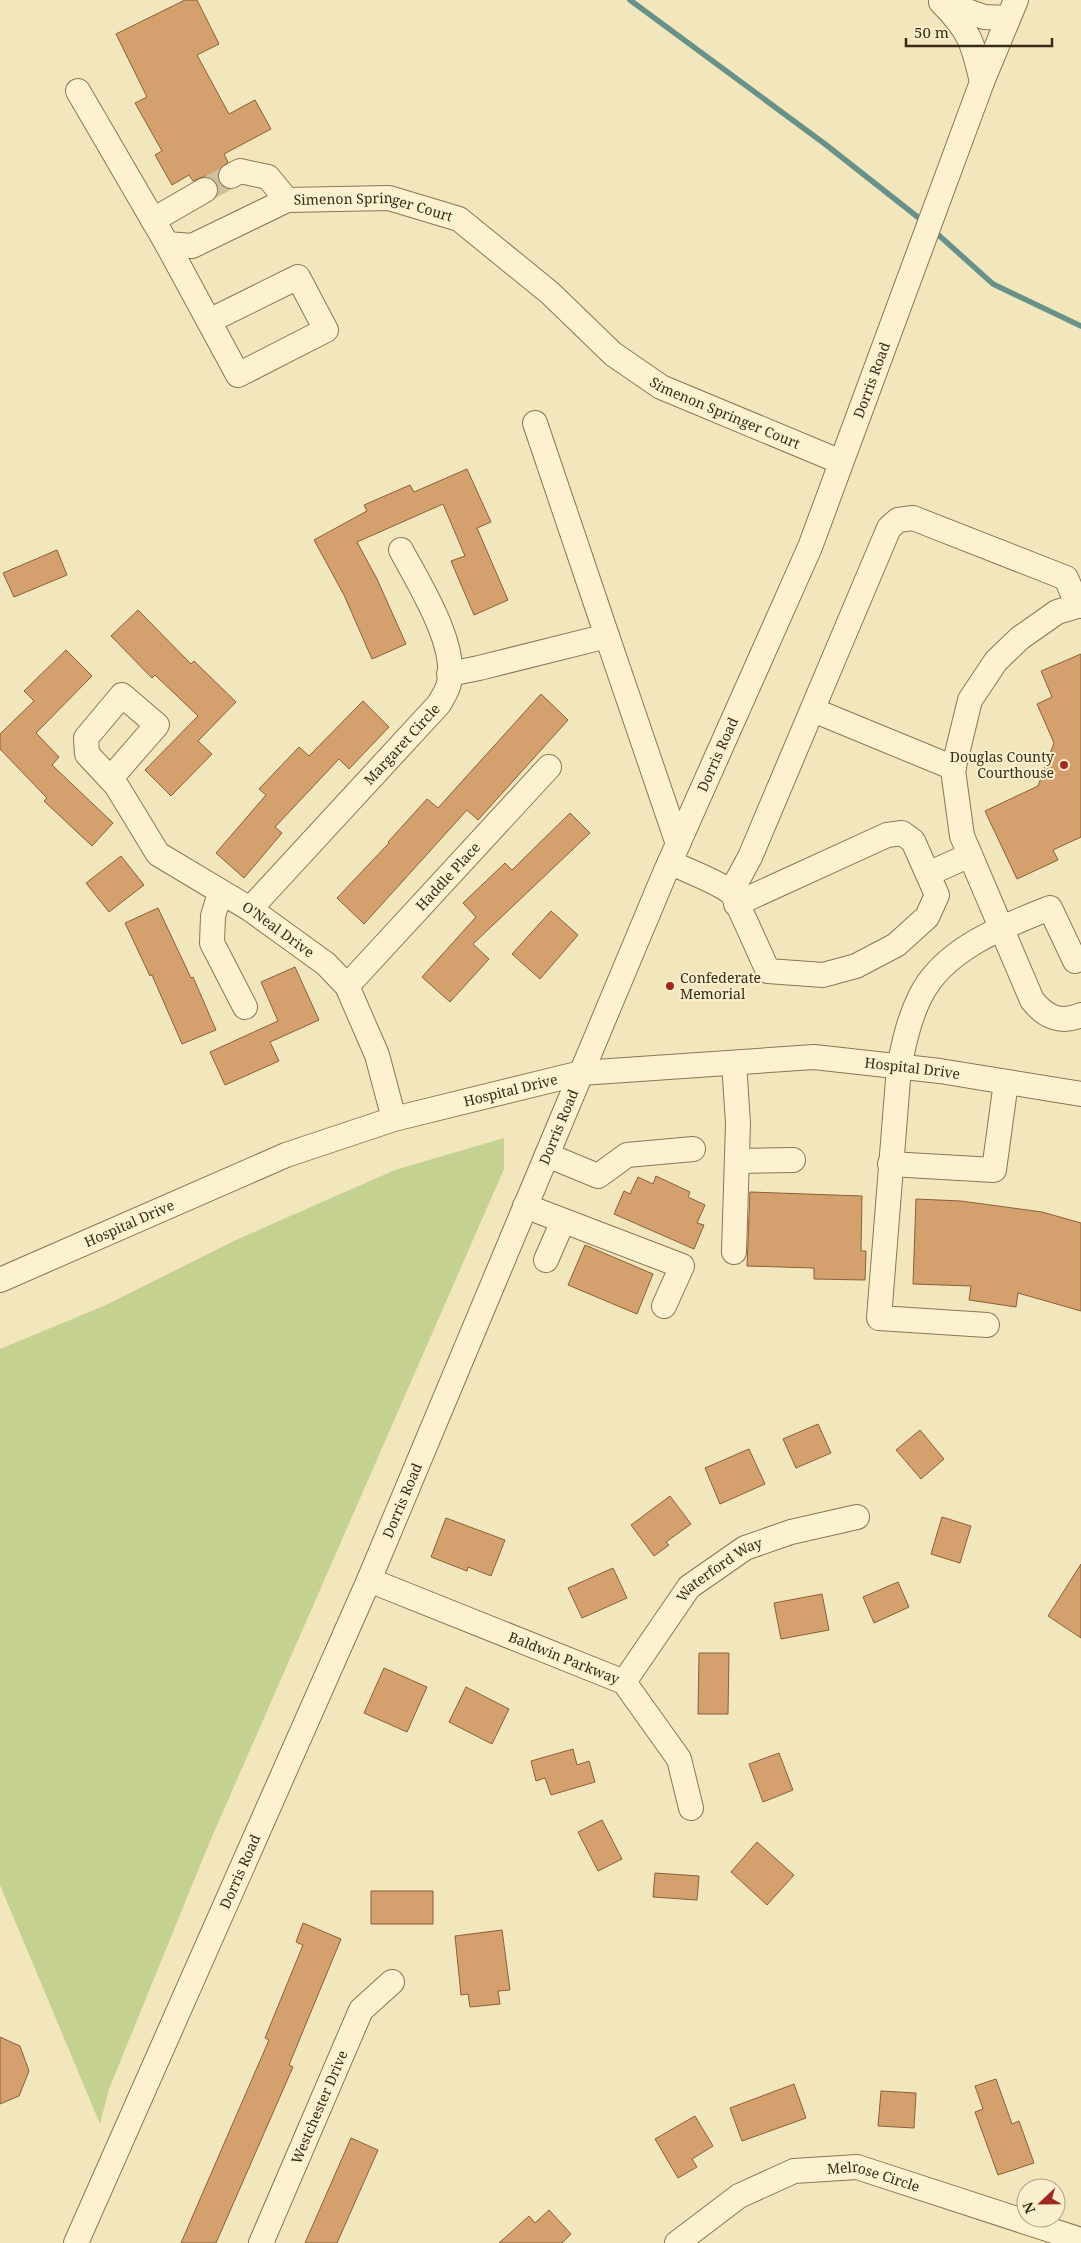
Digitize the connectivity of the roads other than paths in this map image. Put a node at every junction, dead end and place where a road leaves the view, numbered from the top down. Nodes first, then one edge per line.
1 (939, 1) edge
2 (1006, 6) edge
3 (982, 82) junction
4 (78, 91) dead end
5 (231, 176) tunnel mouth
6 (205, 190) tunnel mouth
7 (287, 200) junction
8 (153, 220) junction
9 (167, 244) junction
10 (209, 321) junction
11 (535, 423) dead end
12 (841, 462) junction
13 (401, 550) dead end
14 (1080, 605) edge
15 (607, 636) junction
16 (449, 674) junction
17 (813, 710) junction
18 (549, 767) dead end
19 (954, 768) junction
20 (110, 779) dead end
21 (674, 853) junction
22 (970, 855) junction
23 (928, 874) junction
24 (220, 893) junction
25 (733, 898) junction
26 (250, 909) junction
27 (1001, 928) junction
28 (1081, 958) edge
29 (347, 986) junction
30 (245, 1007) dead end
31 (1081, 1015) edge
32 (734, 1063) junction
33 (899, 1067) junction
34 (581, 1073) junction
35 (1006, 1082) junction
36 (1081, 1094) edge
37 (394, 1119) junction
38 (693, 1150) dead end
39 (547, 1154) junction
40 (793, 1160) dead end
41 (738, 1161) junction
42 (890, 1164) junction
43 (525, 1206) junction
44 (563, 1221) junction
45 (734, 1252) dead end
46 (546, 1260) dead end
47 (0, 1280) edge
48 (664, 1306) dead end
49 (987, 1325) dead end
50 (858, 1517) dead end
51 (369, 1580) junction
52 (624, 1682) junction
53 (691, 1808) dead end
54 (392, 1982) dead end
55 (1081, 2240) edge
56 (76, 2243) edge
57 (261, 2243) edge
58 (678, 2243) edge

1 - 2 street
1 - 3 street
2 - 3 street, Dorris Road
3 - 12 street, Dorris Road
4 - 8 street
5 - 7 street
6 - 8 street
7 - 9 street, Simenon Springer Court
7 - 12 street, Simenon Springer Court
8 - 9 street
9 - 10 street
10 - 10 street
11 - 15 street
12 - 21 street, Dorris Road
13 - 16 street, Margaret Circle
14 - 17 street
14 - 19 street
15 - 16 street
15 - 21 street
16 - 26 street, Margaret Circle
17 - 19 street
17 - 25 street
18 - 29 street, Haddle Place
19 - 22 street
20 - 24 street, O'Neal Drive
21 - 25 street
21 - 34 street, Dorris Road
22 - 23 street
22 - 27 street
23 - 25 street
23 - 25 street
24 - 26 street, O'Neal Drive
24 - 30 street
26 - 29 street, O'Neal Drive
27 - 28 street
27 - 31 street
27 - 33 street
29 - 37 street, O'Neal Drive
32 - 33 street, Hospital Drive
32 - 34 street, Hospital Drive
32 - 41 street
33 - 35 street, Hospital Drive
33 - 42 street
34 - 37 street, Hospital Drive
34 - 39 street, Dorris Road
35 - 36 street, Hospital Drive
35 - 42 street
37 - 47 street, Hospital Drive
38 - 39 street
39 - 43 street, Dorris Road
40 - 41 street
41 - 45 street
42 - 49 street
43 - 44 street
43 - 51 street, Dorris Road
44 - 46 street
44 - 48 street
50 - 52 street, Waterford Way
51 - 52 street, Baldwin Parkway
51 - 56 street, Dorris Road
52 - 53 street, Baldwin Parkway
54 - 57 street, Westchester Drive
55 - 58 street, Melrose Circle

